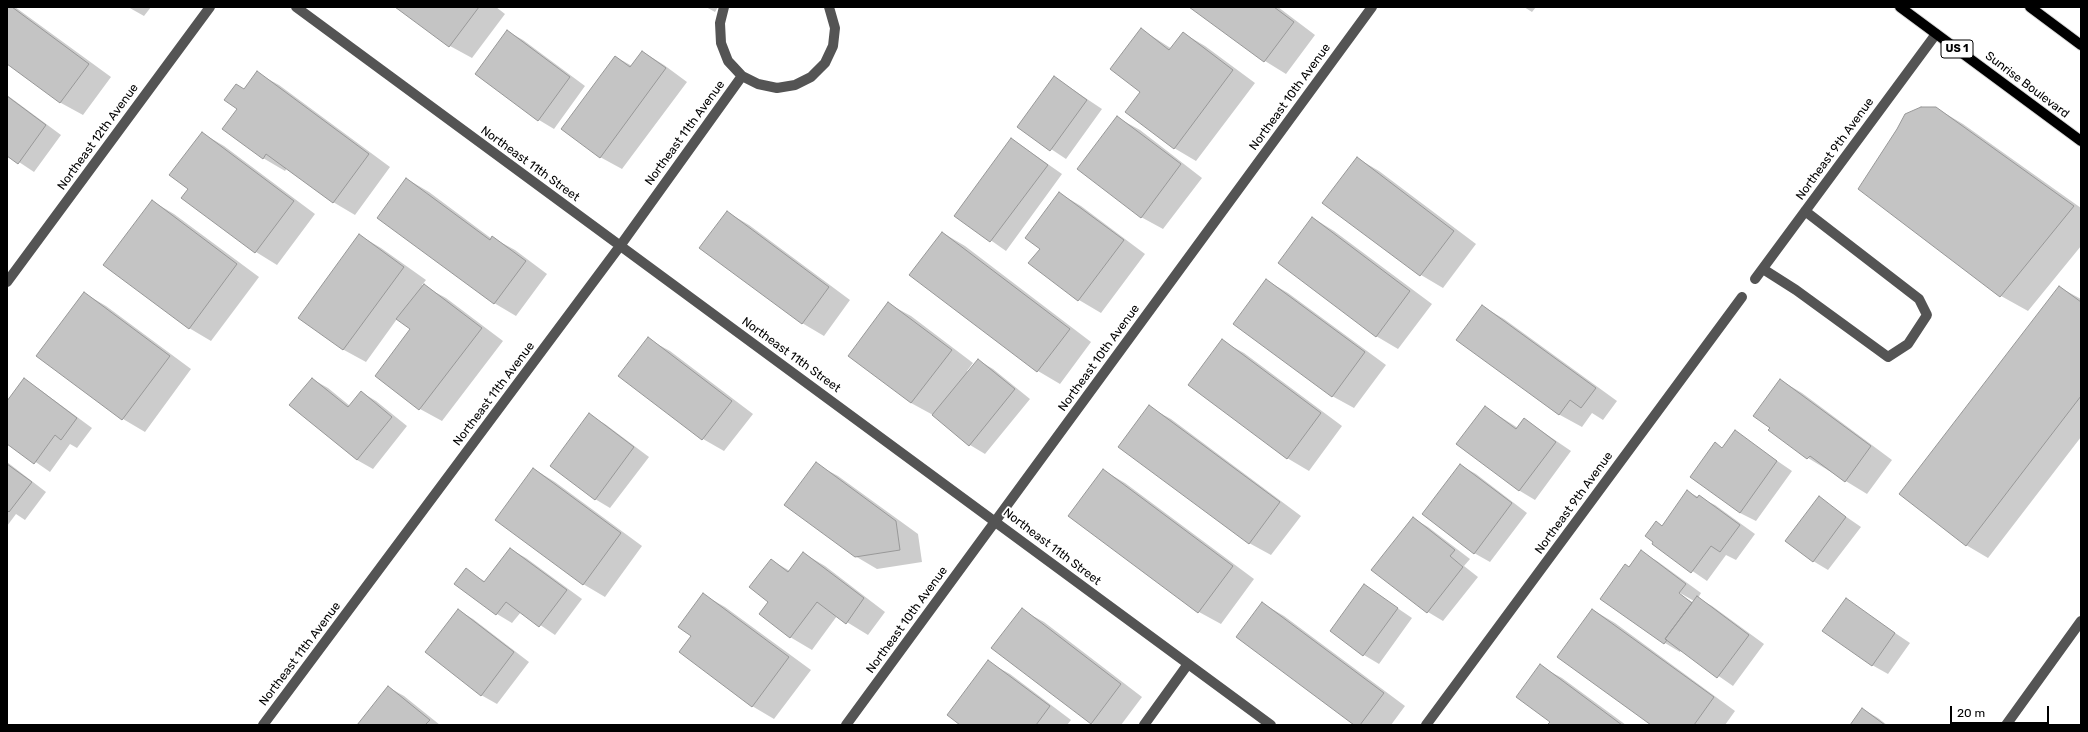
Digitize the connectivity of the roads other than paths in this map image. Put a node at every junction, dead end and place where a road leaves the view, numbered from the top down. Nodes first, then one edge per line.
1 (210, 7) edge
2 (296, 7) edge
3 (724, 7) edge
4 (830, 7) edge
5 (1372, 7) edge
6 (1900, 7) edge
7 (2030, 7) edge
8 (1936, 34) junction
9 (2081, 45) edge
10 (742, 76) junction
11 (2081, 141) edge
12 (1805, 211) junction
13 (620, 246) junction
14 (1763, 269) junction
15 (1755, 279) dead end
16 (7, 282) edge
17 (1742, 297) dead end
18 (995, 521) junction
19 (2081, 621) edge
20 (1188, 664) junction
21 (263, 725) edge
22 (846, 725) edge
23 (1144, 725) edge
24 (1270, 725) edge
25 (1426, 725) edge
26 (2006, 725) edge

1 - 16 street, Northeast 12th Avenue
2 - 13 street, Northeast 11th Street
3 - 10 street
4 - 10 street
5 - 18 street, Northeast 10th Avenue
6 - 8 main road, Sunrise Boulevard / US 1
7 - 9 main road
8 - 11 main road, Sunrise Boulevard / US 1
8 - 12 street, Northeast 9th Avenue
10 - 13 street, Northeast 11th Avenue
12 - 14 street, Northeast 9th Avenue
12 - 14 street
13 - 18 street, Northeast 11th Street
13 - 21 street, Northeast 11th Avenue
14 - 15 street, Northeast 9th Avenue
17 - 25 street, Northeast 9th Avenue
18 - 20 street, Northeast 11th Street
18 - 22 street, Northeast 10th Avenue
19 - 26 street
20 - 23 street
20 - 24 street, Northeast 11th Street

